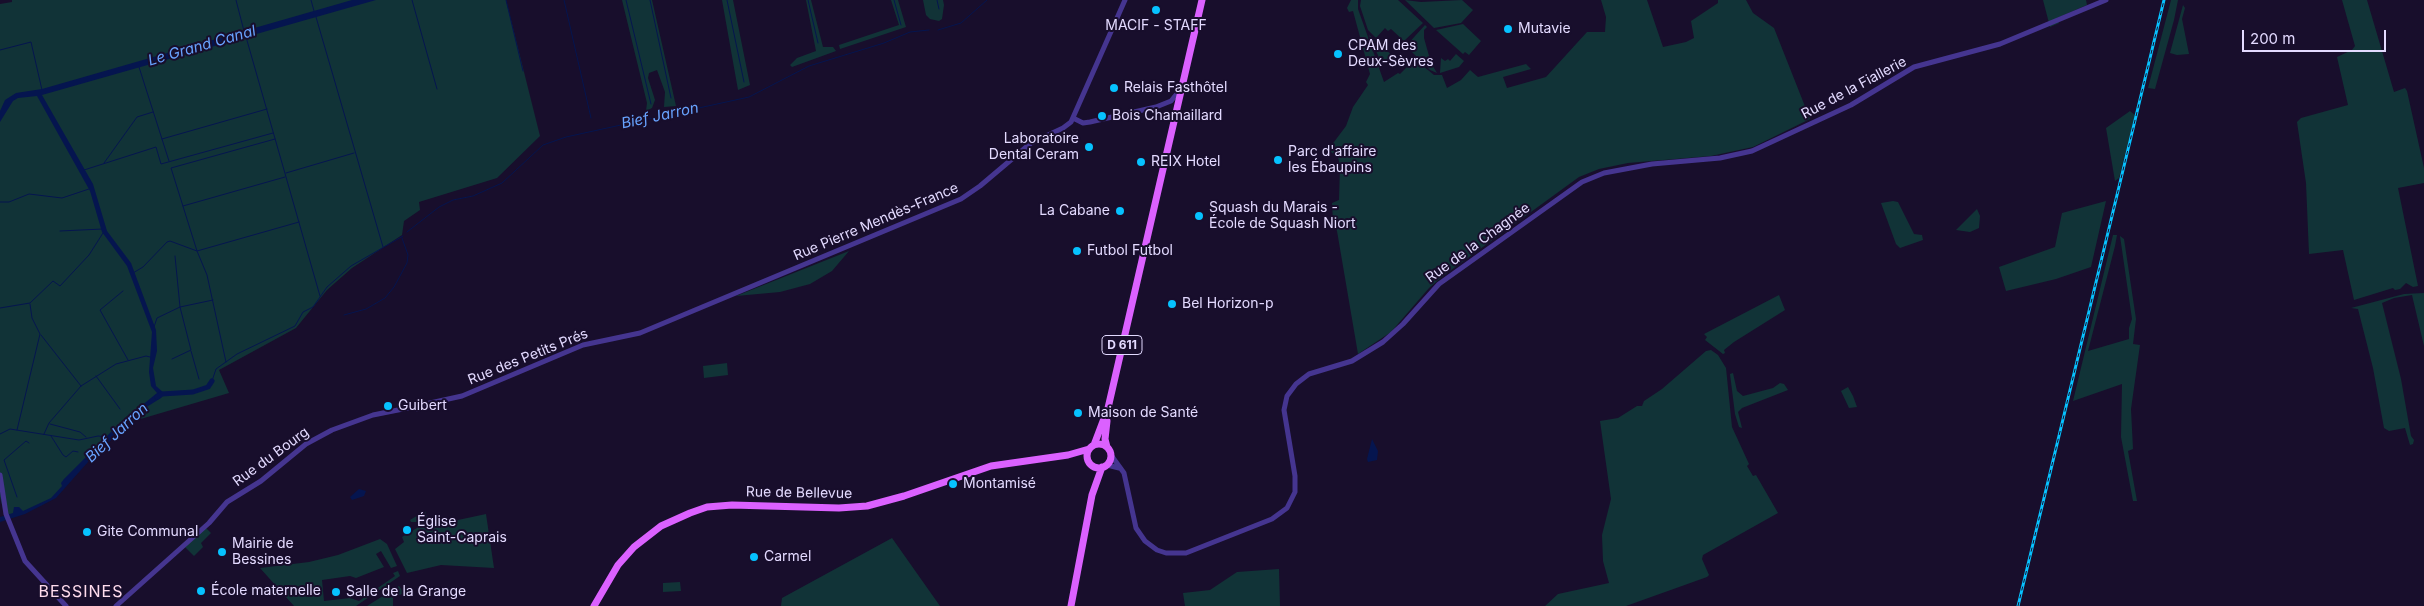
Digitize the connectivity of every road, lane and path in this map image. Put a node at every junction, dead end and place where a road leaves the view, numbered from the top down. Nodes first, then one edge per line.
1 (1125, 0) edge
2 (1202, 0) edge
3 (2106, 0) edge
4 (1182, 88) junction
5 (1073, 118) junction
6 (1637, 166) joint
7 (727, 296) joint
8 (413, 407) joint
9 (1108, 408) junction
10 (1092, 447) junction
11 (1107, 447) junction
12 (1068, 455) junction
13 (1111, 455) junction
14 (1090, 463) junction
15 (1104, 466) junction
16 (1122, 469) junction
17 (0, 475) edge
18 (1092, 495) junction
19 (66, 606) edge
20 (116, 606) edge
21 (594, 606) edge
22 (1071, 606) edge

1 - 5 street
2 - 4 main road, D 611
3 - 6 street, Rue de la Fiallerie
4 - 5 street
4 - 9 main road, D 611
5 - 7 street, Rue Pierre Mendès-France
6 - 16 street, Rue de la Chagnée
7 - 8 street, Rue des Petits Prés
8 - 20 street, Rue du Bourg
9 - 10 main road, D 611
9 - 11 main road, D 611
10 - 11 main road
10 - 12 main road, Rue de Bellevue
10 - 14 main road
11 - 13 main road
12 - 14 main road, Rue de Bellevue
12 - 21 main road, Rue de Bellevue
13 - 15 main road
13 - 16 street, Rue de la Chagnée
14 - 15 main road
14 - 18 main road
15 - 16 street
15 - 18 main road
17 - 19 street
18 - 22 main road

